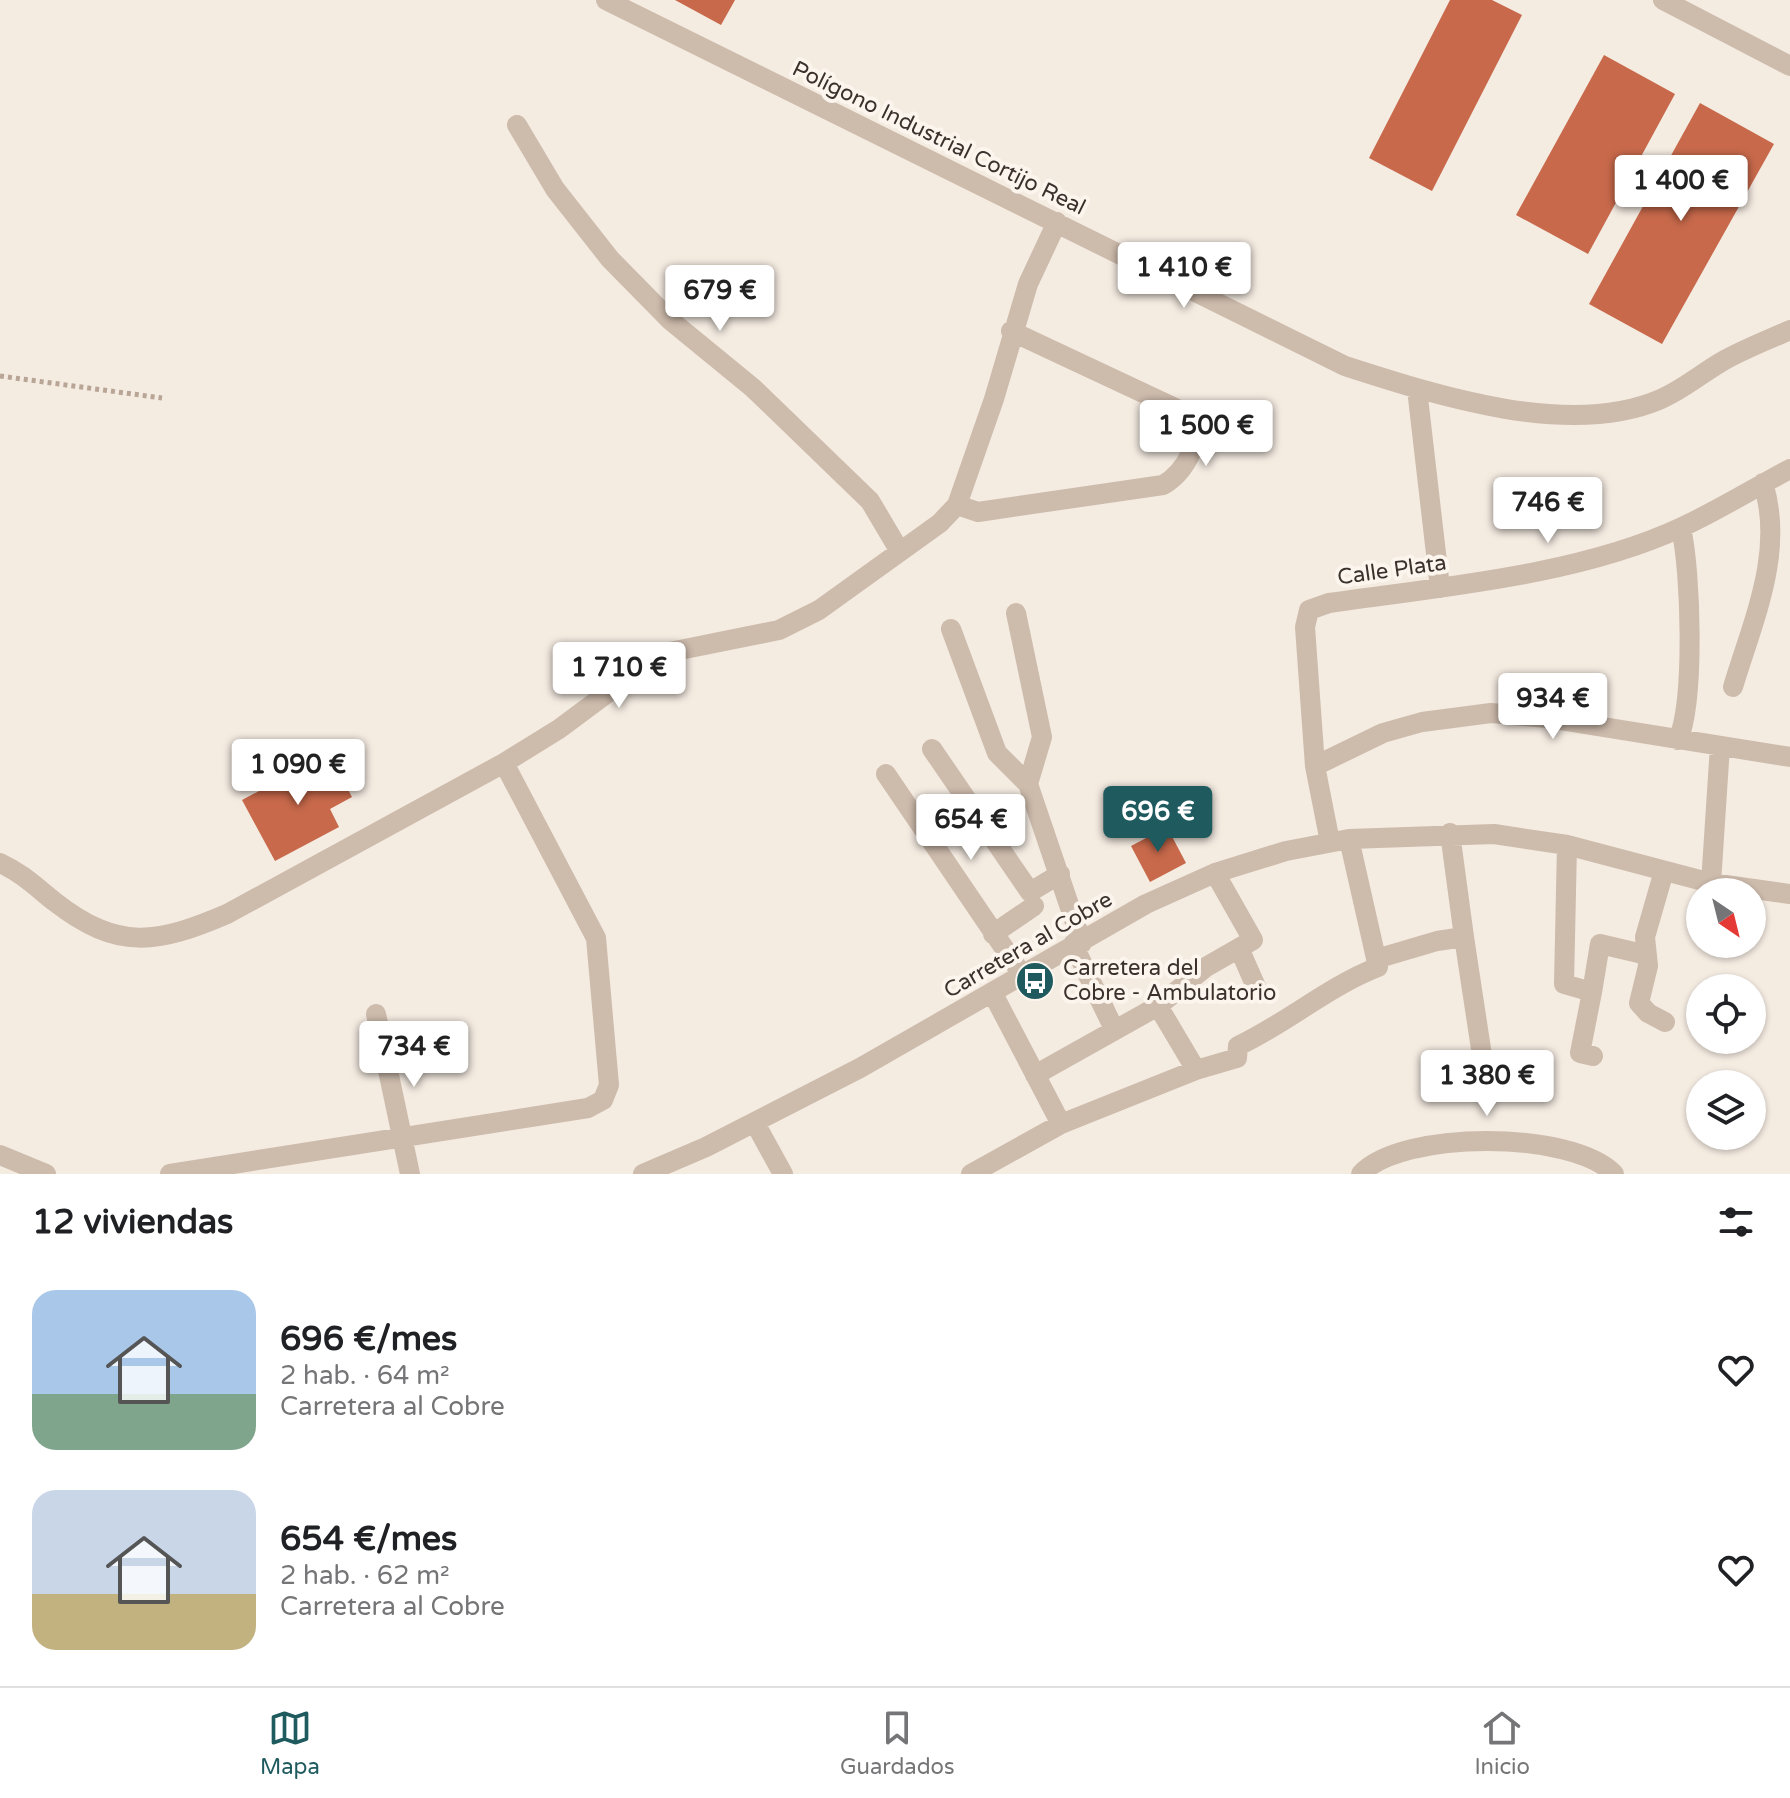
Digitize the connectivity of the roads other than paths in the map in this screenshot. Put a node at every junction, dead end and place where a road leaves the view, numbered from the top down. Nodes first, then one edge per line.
1 (606, 0) edge
2 (1663, 0) edge
3 (1790, 66) edge
4 (517, 125) dead end
5 (1057, 222) junction
6 (1790, 330) edge
7 (1011, 331) junction
8 (1417, 389) junction
9 (1790, 469) edge
10 (1763, 483) junction
11 (957, 505) junction
12 (1681, 528) junction
13 (899, 550) junction
14 (1440, 588) junction
15 (1016, 613) dead end
16 (951, 629) dead end
17 (1733, 687) dead end
18 (1678, 740) junction
19 (1720, 746) junction
20 (932, 749) dead end
21 (1790, 757) edge
22 (504, 763) junction
23 (1315, 766) junction
24 (886, 774) dead end
25 (1028, 784) junction
26 (1450, 833) junction
27 (1340, 840) junction
28 (1567, 845) junction
29 (0, 863) edge
30 (1664, 871) junction
31 (1215, 873) junction
32 (1060, 874) junction
33 (1691, 878) edge
34 (1711, 878) edge
35 (1766, 891) edge
36 (1790, 894) edge
37 (1034, 906) dead end
38 (993, 934) junction
39 (1464, 937) junction
40 (1078, 944) junction
41 (1239, 948) junction
42 (1647, 955) junction
43 (1376, 959) junction
44 (1021, 973) junction
45 (1257, 989) dead end
46 (992, 992) junction
47 (1592, 992) junction
48 (1158, 1006) junction
49 (376, 1014) dead end
50 (1665, 1022) dead end
51 (1114, 1029) junction
52 (1593, 1056) dead end
53 (1483, 1062) dead end
54 (1196, 1070) junction
55 (1035, 1075) junction
56 (755, 1123) junction
57 (1061, 1124) junction
58 (402, 1138) junction
59 (6, 1162) edge
60 (46, 1174) edge
61 (170, 1174) edge
62 (410, 1174) edge
63 (643, 1174) edge
64 (783, 1174) edge
65 (971, 1174) edge
66 (1361, 1174) edge
67 (1614, 1174) edge

1 - 5 street, Polígono Industrial Cortijo Real
2 - 3 street
4 - 13 street
5 - 7 street
5 - 8 street, Polígono Industrial Cortijo Real
6 - 8 street, Polígono Industrial Cortijo Real
7 - 11 street
7 - 11 street
8 - 14 street
9 - 10 street, Calle Plata
10 - 12 street, Calle Plata
10 - 17 street
11 - 13 street
12 - 14 street, Calle Plata
12 - 18 street
13 - 22 street
14 - 23 street, Calle Plata
15 - 25 street
16 - 25 street
18 - 19 street
18 - 23 street
19 - 21 street
19 - 34 street
20 - 32 street
22 - 29 street
22 - 58 street
23 - 27 street, Calle Plata
24 - 38 street
25 - 32 street
26 - 27 street, Carretera al Cobre
26 - 28 street, Carretera al Cobre
26 - 39 street
27 - 31 street, Carretera al Cobre
27 - 43 street, Calle Plata
28 - 30 street, Carretera al Cobre
28 - 47 street
30 - 33 street, Carretera al Cobre
30 - 42 street
31 - 40 street, Carretera al Cobre
31 - 41 street
32 - 40 street
35 - 36 street, Carretera al Cobre
37 - 38 street
38 - 44 street
39 - 43 street
39 - 53 street
40 - 44 street, Carretera al Cobre
40 - 51 street
41 - 45 street
41 - 48 street
42 - 47 street
42 - 50 street
43 - 54 street
44 - 46 street, Carretera al Cobre
46 - 55 street
46 - 56 street, Carretera al Cobre
47 - 52 street
48 - 51 street
48 - 54 street
49 - 58 street
51 - 55 street
54 - 57 street
55 - 57 street
56 - 63 street, Carretera al Cobre
56 - 64 street
57 - 65 street
58 - 61 street
58 - 62 street
59 - 60 street
66 - 67 street

